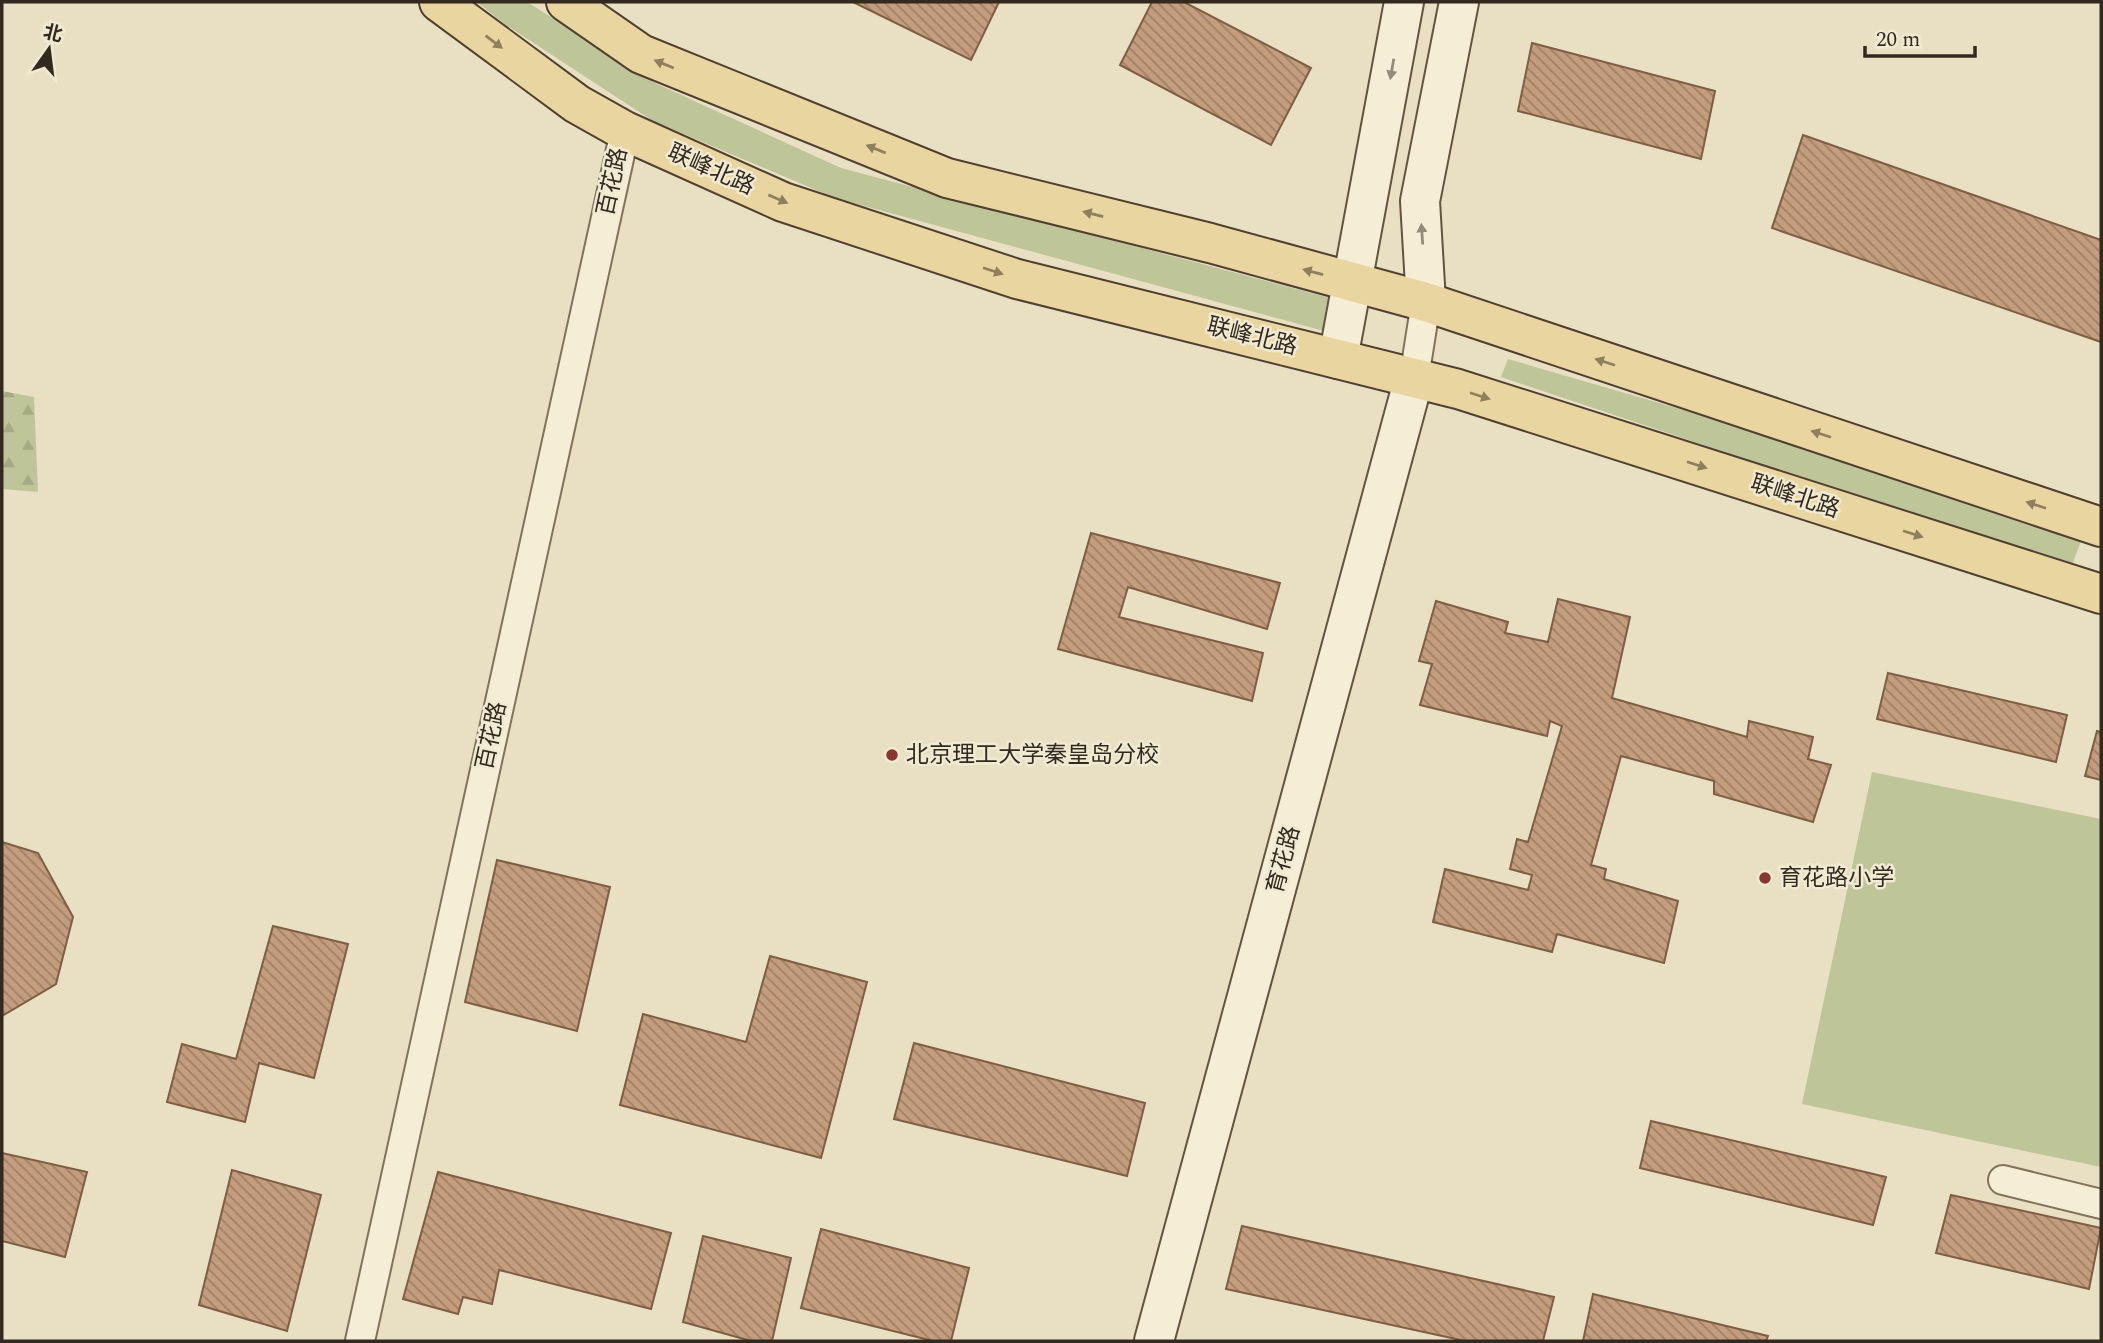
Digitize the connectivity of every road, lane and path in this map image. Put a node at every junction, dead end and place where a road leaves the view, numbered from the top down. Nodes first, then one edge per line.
1 (439, 2) edge
2 (566, 2) edge
3 (1404, 2) edge
4 (1459, 2) edge
5 (625, 131) junction
6 (1353, 283) junction
7 (1426, 302) junction
8 (1338, 359) junction
9 (1414, 378) junction
10 (2101, 527) edge
11 (2100, 589) edge
12 (2003, 1180) dead end
13 (2101, 1204) edge
14 (360, 1341) edge
15 (1154, 1341) edge

1 -> 5 main road, 联峰北路
6 -> 2 main road
3 -> 6 street
7 -> 4 street
5 -> 8 main road, 联峰北路
5 - 14 street, 百花路
6 - 7 main road
6 - 8 street
7 - 9 street
10 -> 7 main road
8 - 9 main road, 联峰北路
9 -> 11 main road, 联峰北路
9 - 15 street, 育花路
12 - 13 street

